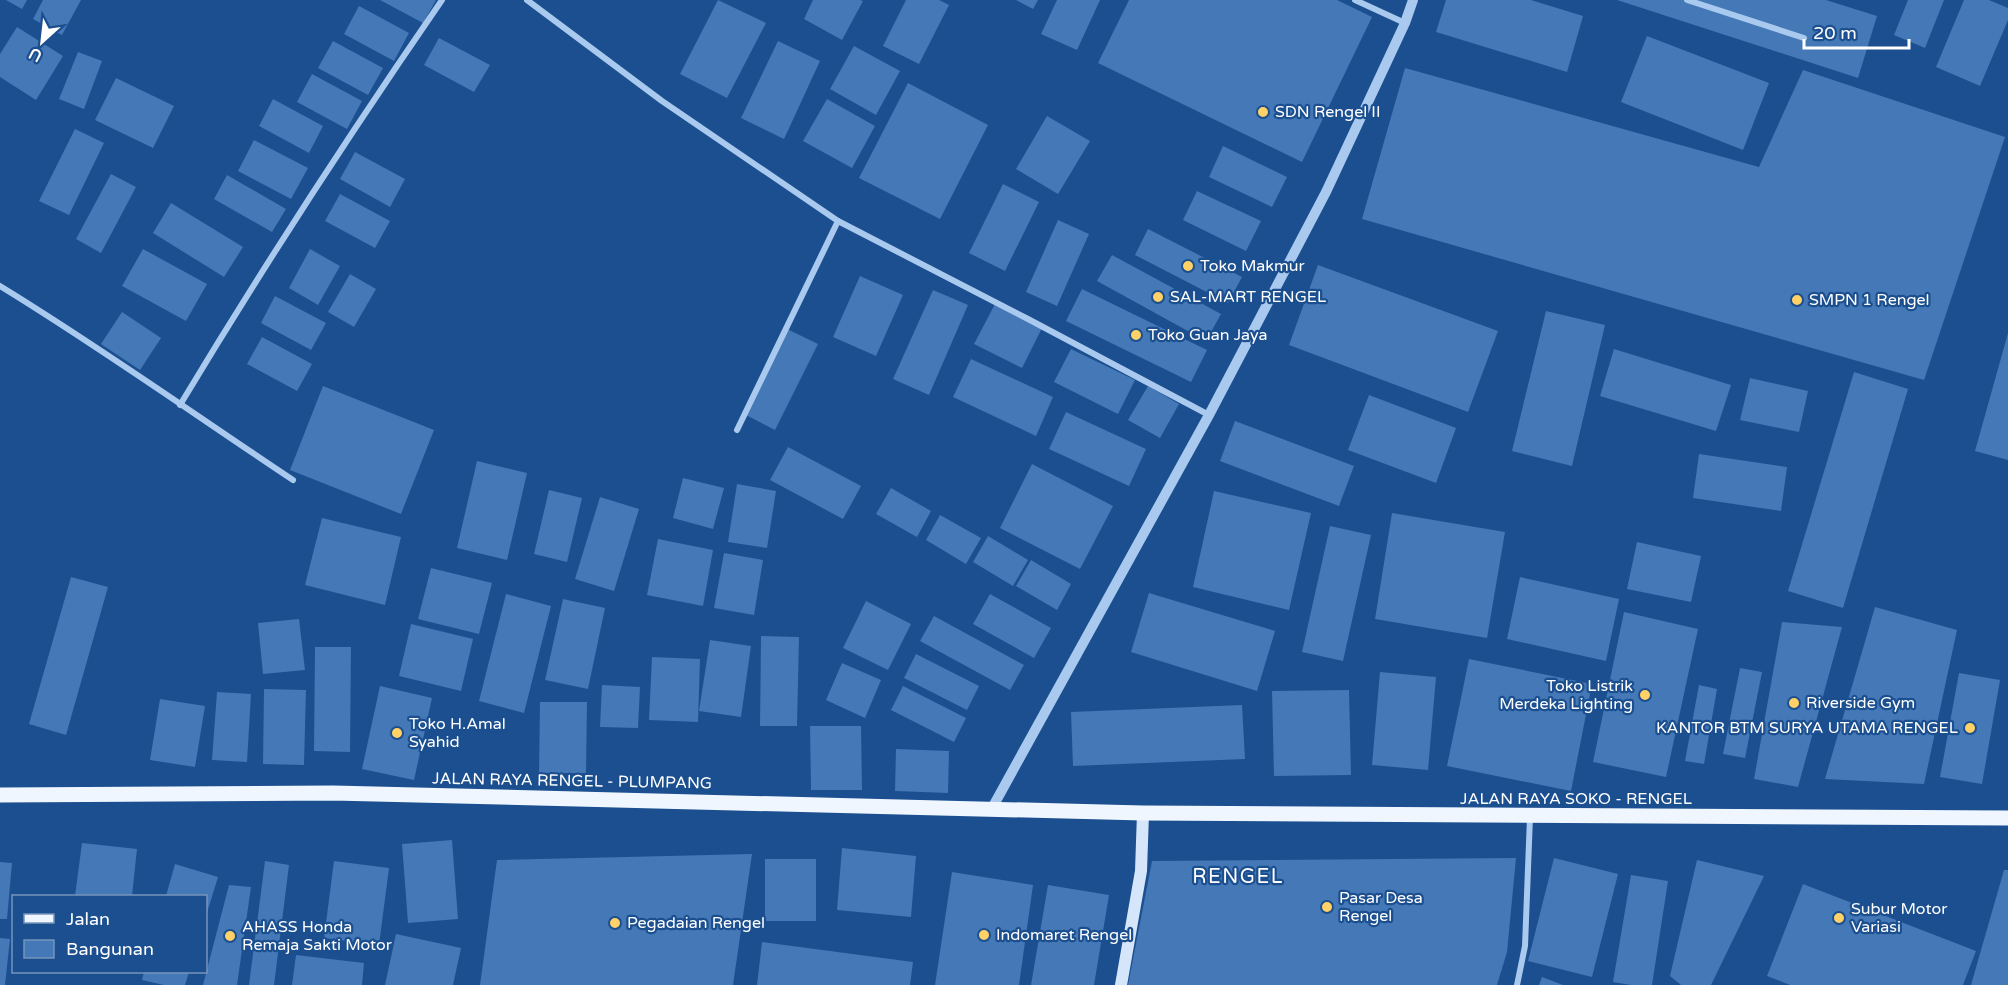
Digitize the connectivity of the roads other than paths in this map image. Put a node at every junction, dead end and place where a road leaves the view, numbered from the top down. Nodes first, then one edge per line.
1 (442, 0) edge
2 (527, 0) edge
3 (1355, 0) edge
4 (1413, 0) edge
5 (1687, 0) edge
6 (1405, 23) junction
7 (1804, 38) dead end
8 (838, 221) junction
9 (0, 286) edge
10 (180, 405) junction
11 (1209, 415) junction
12 (737, 430) dead end
13 (293, 480) dead end
14 (0, 795) edge
15 (991, 810) junction
16 (1143, 813) junction
17 (1530, 816) junction
18 (2008, 818) edge
19 (1121, 985) edge
20 (1517, 985) edge

1 - 10 street
2 - 8 street
3 - 6 street
4 - 6 street
5 - 7 street
6 - 11 street
8 - 11 street
8 - 12 street
9 - 10 street
10 - 13 street
11 - 15 street
14 - 15 main road, JALAN RAYA RENGEL - PLUMPANG
15 - 16 main road, JALAN RAYA RENGEL - PLUMPANG
16 - 17 main road, JALAN RAYA SOKO - RENGEL
16 - 19 main road
17 - 18 main road, JALAN RAYA SOKO - RENGEL
17 - 20 street

